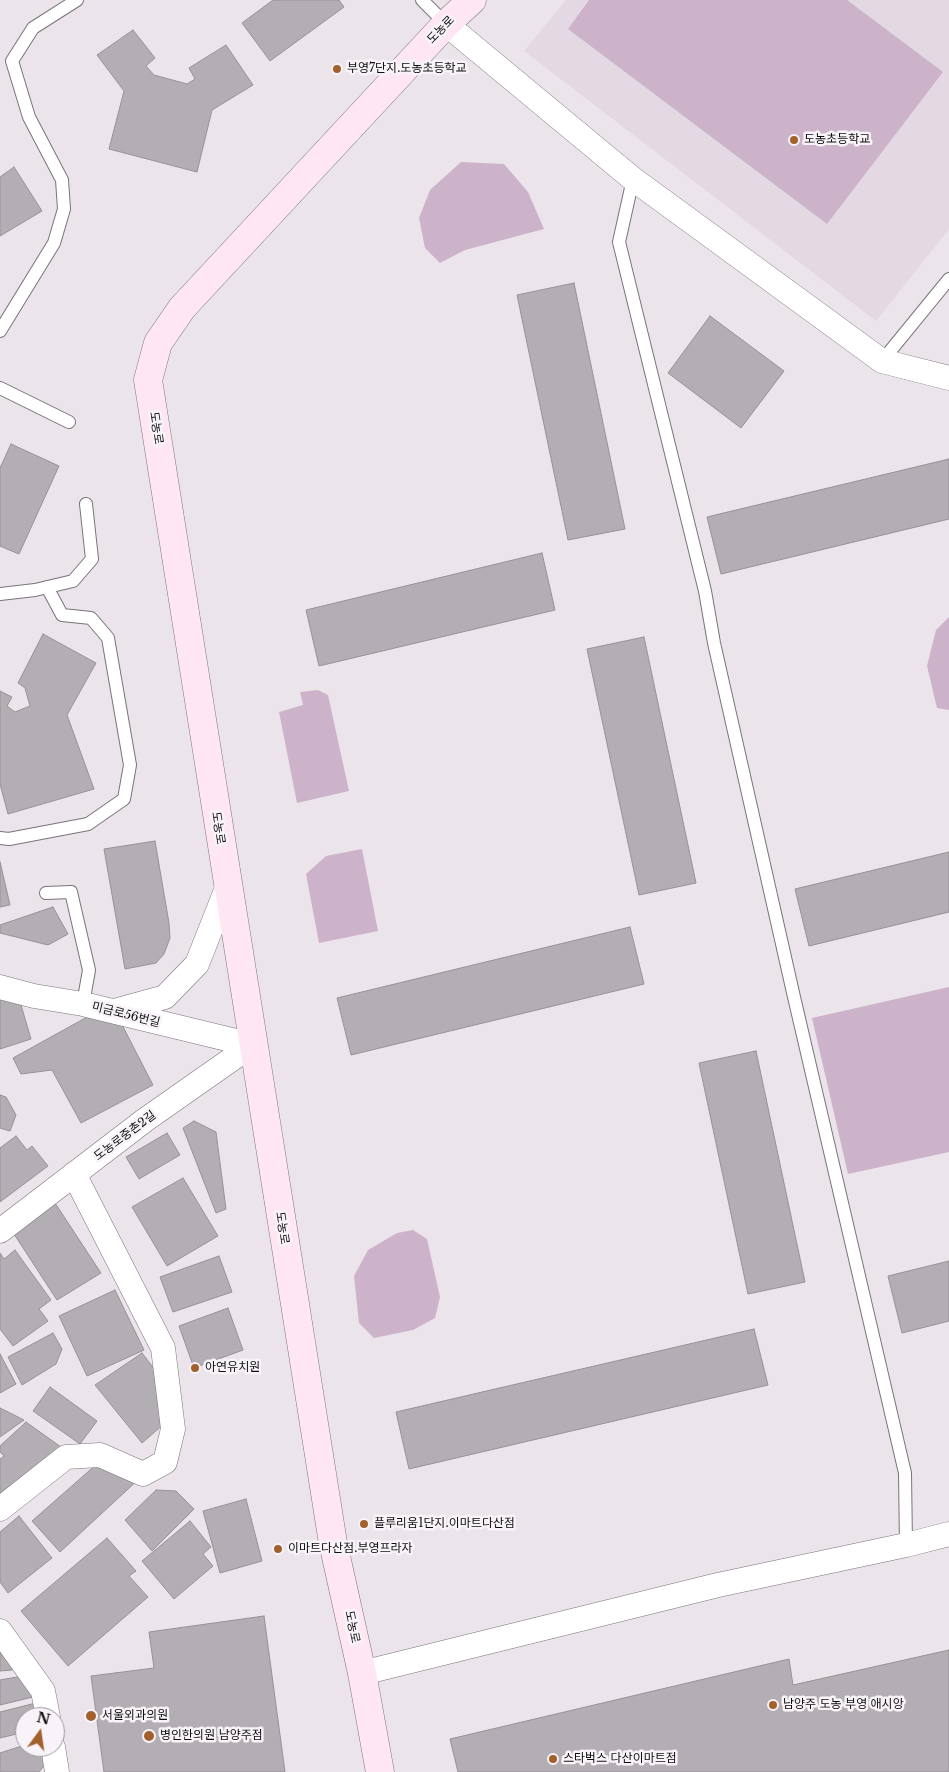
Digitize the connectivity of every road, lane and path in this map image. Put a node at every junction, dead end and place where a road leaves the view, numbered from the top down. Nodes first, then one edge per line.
1 (77, 0) edge
2 (422, 0) edge
3 (472, 0) edge
4 (446, 24) junction
5 (6, 63) edge
6 (633, 179) junction
7 (949, 279) edge
8 (0, 331) edge
9 (882, 361) junction
10 (949, 378) edge
11 (0, 388) edge
12 (69, 422) dead end
13 (86, 504) dead end
14 (48, 587) junction
15 (0, 594) edge
16 (0, 838) edge
17 (228, 888) junction
18 (46, 893) dead end
19 (0, 987) edge
20 (83, 1004) junction
21 (113, 1012) junction
22 (252, 1045) junction
23 (74, 1174) junction
24 (0, 1231) edge
25 (0, 1509) edge
26 (949, 1534) edge
27 (906, 1545) junction
28 (0, 1631) edge
29 (362, 1673) junction
30 (46, 1707) edge
31 (55, 1757) edge
32 (57, 1772) edge
33 (380, 1772) edge

1 - 5 lane
2 - 4 lane
3 - 4 street, 도농로
4 - 6 street
4 - 17 street, 도농로
5 - 8 lane
6 - 9 street
6 - 27 lane
7 - 9 lane
9 - 10 street
11 - 12 lane
13 - 14 lane
14 - 15 lane
14 - 16 lane
17 - 21 street
17 - 22 street, 도농로
18 - 20 lane
19 - 20 street, 미금로56번길
20 - 21 street, 미금로56번길
21 - 22 street, 미금로56번길
22 - 23 street, 도농로중촌2길
22 - 29 street, 도농로
23 - 24 street, 도농로중촌2길
23 - 25 street
26 - 27 street
27 - 29 street
28 - 30 street
29 - 33 street, 도농로
31 - 32 street

